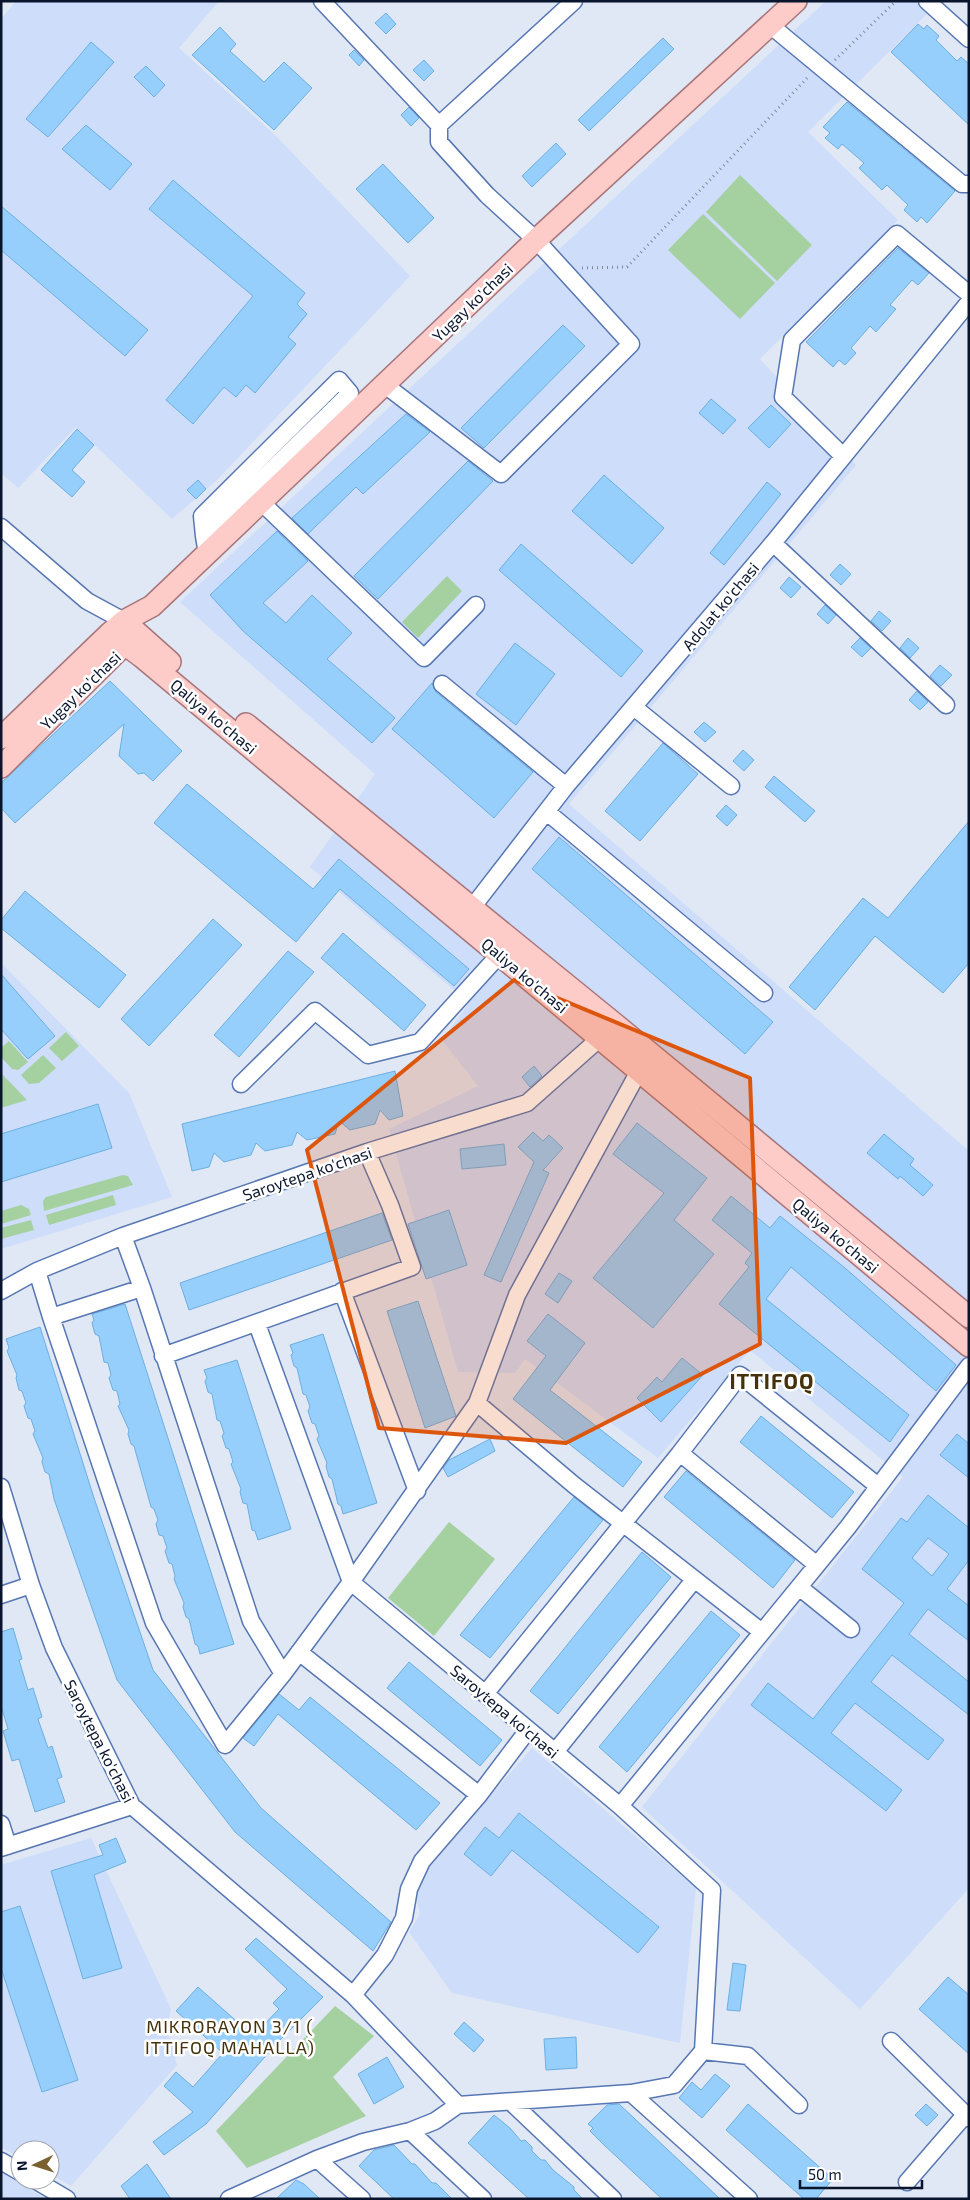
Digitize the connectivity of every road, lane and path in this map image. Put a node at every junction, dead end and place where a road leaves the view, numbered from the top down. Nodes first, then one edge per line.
1 (322, 1) edge
2 (574, 1) edge
3 (796, 1) edge
4 (896, 1) edge
5 (928, 1) edge
6 (770, 25) junction
7 (969, 39) edge
8 (825, 70) junction
9 (438, 125) junction
10 (969, 184) edge
11 (536, 240) junction
12 (563, 268) junction
13 (969, 294) edge
14 (969, 302) edge
15 (385, 385) junction
16 (844, 456) junction
17 (262, 502) junction
18 (1, 527) edge
19 (772, 543) junction
20 (206, 545) junction
21 (476, 605) dead end
22 (124, 633) junction
23 (442, 684) dead end
24 (946, 705) dead end
25 (635, 708) junction
26 (1, 738) edge
27 (1, 767) edge
28 (566, 786) junction
29 (731, 786) dead end
30 (548, 812) junction
31 (471, 909) junction
32 (500, 954) junction
33 (764, 993) dead end
34 (608, 1031) junction
35 (639, 1071) junction
36 (241, 1084) dead end
37 (367, 1152) junction
38 (123, 1236) junction
39 (37, 1271) junction
40 (142, 1288) junction
41 (1, 1291) edge
42 (342, 1291) junction
43 (51, 1317) junction
44 (969, 1317) edge
45 (257, 1324) junction
46 (969, 1346) edge
47 (163, 1356) junction
48 (969, 1366) edge
49 (477, 1403) junction
50 (680, 1453) junction
51 (878, 1486) junction
52 (417, 1491) junction
53 (2, 1497) edge
54 (624, 1525) junction
55 (817, 1565) junction
56 (694, 1580) junction
57 (351, 1582) junction
58 (31, 1585) junction
59 (799, 1587) junction
60 (1, 1595) edge
61 (851, 1630) dead end
62 (762, 1632) junction
63 (299, 1652) junction
64 (283, 1674) junction
65 (486, 1694) junction
66 (528, 1730) junction
67 (555, 1752) junction
68 (479, 1795) junction
69 (132, 1806) junction
70 (620, 1806) junction
71 (1, 1824) edge
72 (5, 1847) edge
73 (353, 1995) junction
74 (891, 2041) dead end
75 (703, 2050) junction
76 (631, 2093) junction
77 (511, 2102) junction
78 (458, 2105) junction
79 (799, 2105) dead end
80 (967, 2117) edge
81 (410, 2132) junction
82 (318, 2159) junction
83 (907, 2182) dead end
84 (52, 2190) edge
85 (67, 2199) edge
86 (229, 2199) edge
87 (362, 2199) edge
88 (483, 2199) edge
89 (613, 2199) edge
90 (749, 2199) edge

1 - 9 street
2 - 9 street
3 - 6 main road, Yugay ko'chasi
4 - 8 path
5 - 7 street
6 - 8 street
6 - 11 main road, Yugay ko'chasi
8 - 10 street
8 - 12 path
9 - 11 street
11 - 12 street
11 - 15 main road, Yugay ko'chasi
12 - 15 street
13 - 16 street
14 - 16 street, Adolat ko'chasi
15 - 17 main road, Yugay ko'chasi
16 - 19 street, Adolat ko'chasi
17 - 20 main road, Yugay ko'chasi
17 - 21 street
18 - 22 street, Qaliya ko'chasi
19 - 24 street
19 - 25 street, Adolat ko'chasi
20 - 20 street
20 - 22 main road, Yugay ko'chasi
22 - 26 main road, Yugay ko'chasi
22 - 27 main road, Yugay ko'chasi
22 - 31 main road, Qaliya ko'chasi
22 - 32 main road, Qaliya ko'chasi
23 - 28 street
25 - 28 street, Adolat ko'chasi
25 - 29 street
28 - 30 street, Adolat ko'chasi
30 - 31 street, Adolat ko'chasi
30 - 33 street
31 - 34 main road, Qaliya ko'chasi
32 - 34 main road, Qaliya ko'chasi
32 - 36 street
34 - 35 main road, Qaliya ko'chasi
34 - 37 street, Saroytepa ko'chasi
34 - 44 main road, Qaliya ko'chasi
35 - 46 main road, Qaliya ko'chasi
35 - 49 street
37 - 38 street, Saroytepa ko'chasi
37 - 42 street
38 - 39 street, Saroytepa ko'chasi
38 - 40 street
39 - 41 street, Saroytepa ko'chasi
39 - 43 street
40 - 43 street
40 - 47 street
42 - 45 street
42 - 52 street
43 - 64 street
45 - 47 street
45 - 57 street
47 - 64 street
48 - 51 street
49 - 52 street
49 - 54 street
50 - 51 street
50 - 54 street
50 - 55 street
51 - 55 street
52 - 57 street
53 - 58 street, Saroytepa ko'chasi
54 - 56 street
54 - 65 street
55 - 59 street
56 - 62 street
56 - 67 street
57 - 63 street
57 - 65 street, Saroytepa ko'chasi
58 - 60 street
58 - 69 street, Saroytepa ko'chasi
59 - 61 street
59 - 62 street
62 - 70 street
63 - 64 street
63 - 68 street
65 - 66 street, Saroytepa ko'chasi
66 - 67 street, Saroytepa ko'chasi
66 - 68 street
67 - 70 street, Saroytepa ko'chasi
68 - 73 street
69 - 72 street
69 - 73 street, Saroytepa ko'chasi
70 - 75 street, Saroytepa ko'chasi
71 - 72 street
73 - 78 street, Saroytepa ko'chasi
74 - 80 street
75 - 76 street
75 - 79 street
76 - 77 street
76 - 90 street
77 - 78 street
77 - 89 street
78 - 81 street
80 - 83 street
81 - 82 street
81 - 88 street
82 - 86 street
82 - 87 street
84 - 85 street

